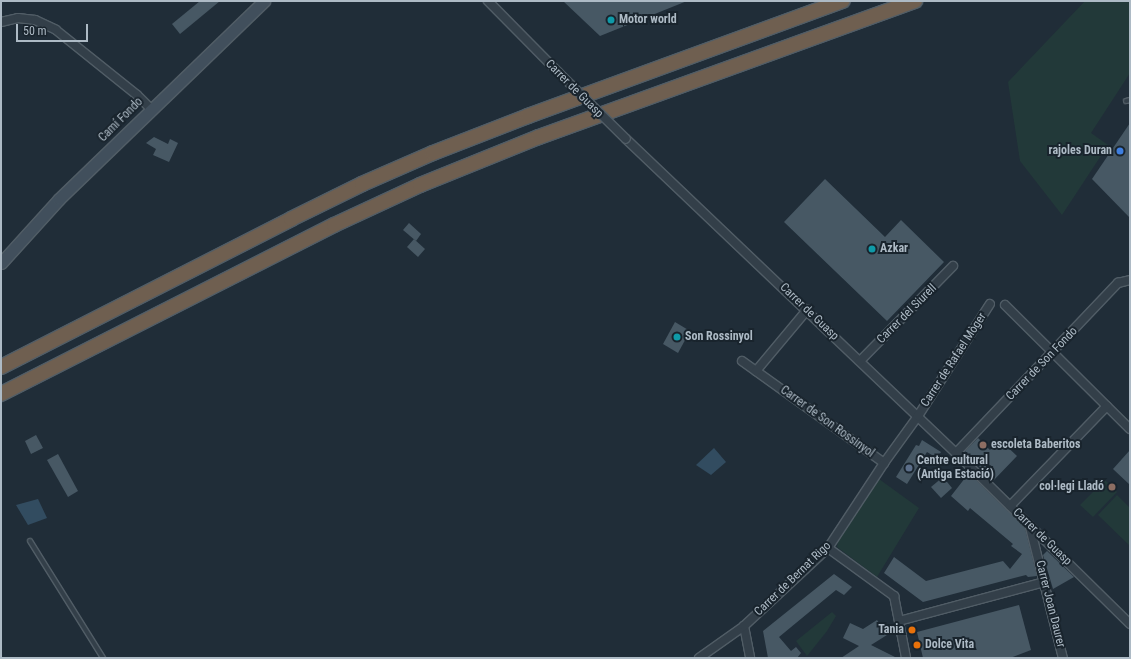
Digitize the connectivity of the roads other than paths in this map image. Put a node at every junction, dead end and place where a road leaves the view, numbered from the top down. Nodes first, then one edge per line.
1 (264, 1) edge
2 (488, 1) edge
3 (843, 1) edge
4 (915, 1) edge
5 (1, 22) edge
6 (151, 109) junction
7 (1, 263) edge
8 (953, 266) dead end
9 (1130, 280) edge
10 (990, 304) dead end
11 (1005, 305) dead end
12 (807, 310) junction
13 (1053, 353) junction
14 (742, 361) dead end
15 (860, 361) junction
16 (1, 367) edge
17 (756, 371) junction
18 (1, 394) edge
19 (1107, 406) junction
20 (918, 416) junction
21 (1130, 429) edge
22 (956, 452) junction
23 (884, 463) junction
24 (1010, 506) junction
25 (1030, 526) junction
26 (30, 541) dead end
27 (828, 548) junction
28 (1045, 582) junction
29 (899, 621) junction
30 (1130, 624) edge
31 (744, 626) junction
32 (103, 658) edge
33 (699, 658) edge
34 (750, 658) edge
35 (906, 658) edge
36 (1063, 658) edge

1 - 6 street, Camí Fondo
2 - 12 street, Carrer de Guasp, bridge
3 - 16 highway
4 - 18 highway
5 - 6 street
6 - 7 street, Camí Fondo
8 - 15 street, Carrer del Siurell
9 - 13 street, Carrer de Son Fondo
10 - 20 street, Carrer de Rafael Mòger
11 - 13 street
12 - 15 street, Carrer de Guasp
12 - 17 street
13 - 19 street
13 - 22 street, Carrer de Son Fondo
14 - 17 street, Carrer de Son Rossinyol
15 - 20 street, Carrer de Guasp
17 - 23 street, Carrer de Son Rossinyol
19 - 21 street
19 - 24 street
20 - 22 street, Carrer de Guasp
20 - 23 street, Carrer de Son Rossinyol
22 - 24 street, Carrer de Guasp
23 - 27 street, Carrer de Bernat Rigo
24 - 25 street, Carrer de Guasp
25 - 28 street, Carrer Joan Daurer
25 - 30 street, Carrer de Guasp
26 - 32 lane
27 - 29 street
27 - 31 street, Carrer de Bernat Rigo
28 - 29 street
28 - 36 street, Carrer Joan Daurer
29 - 35 street
31 - 33 street, Carrer de Bernat Rigo
31 - 34 street

